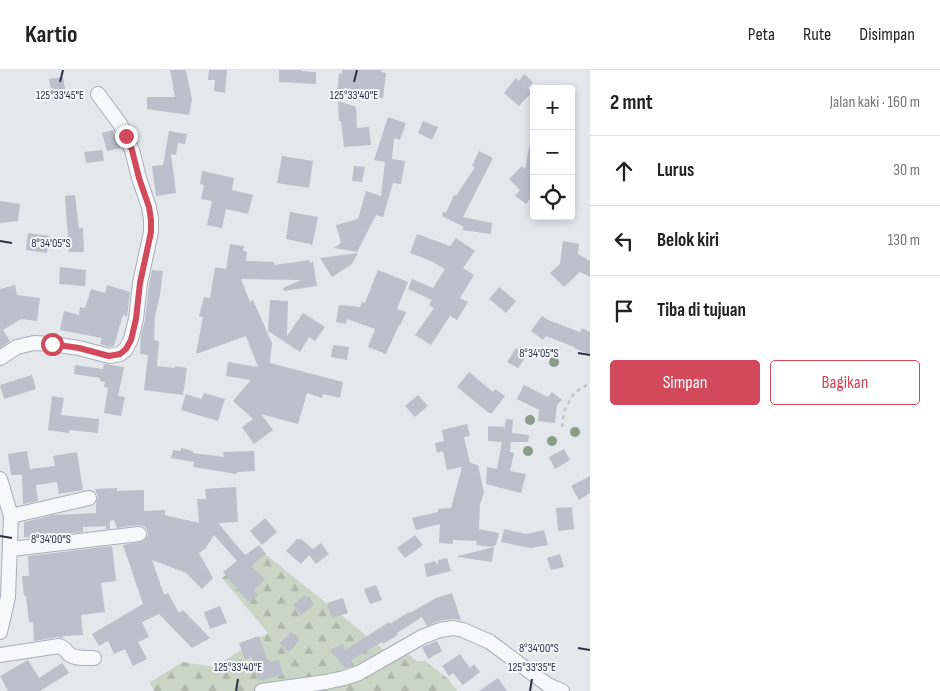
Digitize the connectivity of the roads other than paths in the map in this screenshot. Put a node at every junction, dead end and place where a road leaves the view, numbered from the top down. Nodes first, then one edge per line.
1 (98, 94) dead end
2 (0, 358) edge
3 (0, 479) edge
4 (89, 498) dead end
5 (11, 516) junction
6 (139, 534) dead end
7 (7, 555) edge
8 (0, 632) edge
9 (0, 655) edge
10 (94, 658) dead end
11 (262, 691) edge
12 (562, 691) edge

1 - 2 street
3 - 5 street
4 - 5 street
5 - 7 street
6 - 7 street
7 - 8 street
9 - 10 street
11 - 12 street

